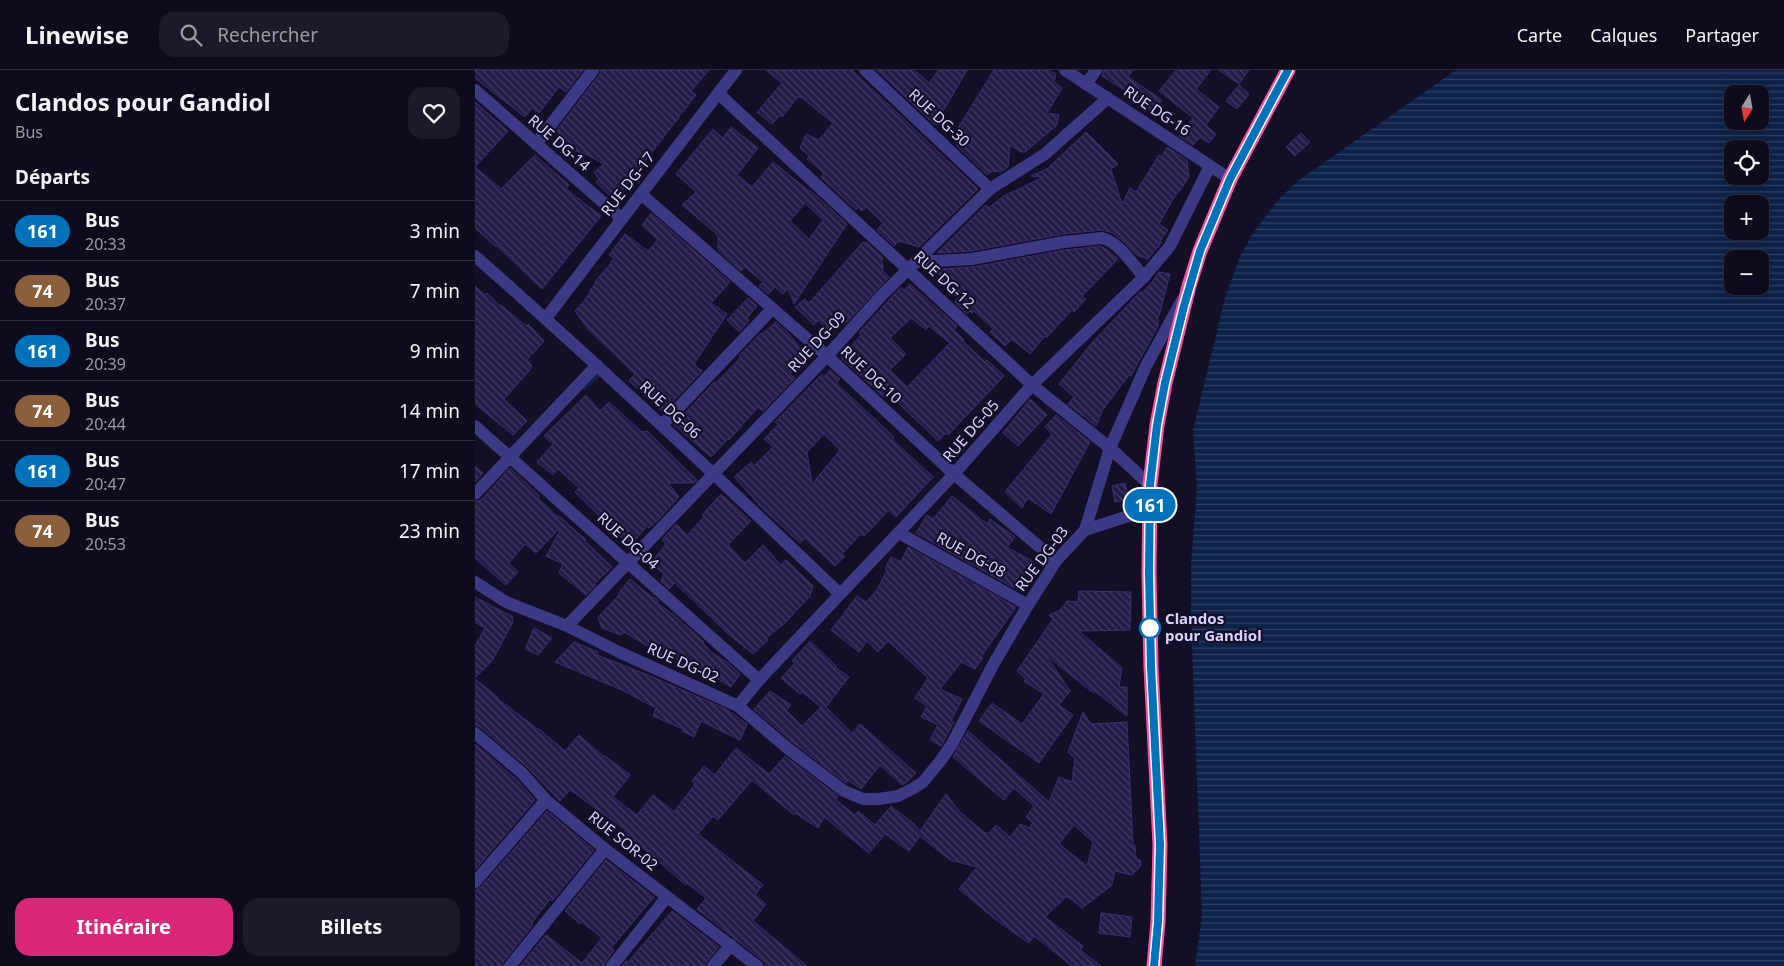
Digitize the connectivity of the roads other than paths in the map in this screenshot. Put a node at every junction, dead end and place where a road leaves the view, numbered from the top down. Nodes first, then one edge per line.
1 (593, 70) edge
2 (736, 70) edge
3 (865, 70) edge
4 (1065, 70) edge
5 (1096, 70) edge
6 (1288, 70) edge
7 (1086, 84) junction
8 (475, 90) edge
9 (719, 94) junction
10 (1108, 98) junction
11 (536, 144) junction
12 (1210, 166) junction
13 (1230, 179) junction
14 (990, 189) junction
15 (641, 194) junction
16 (622, 219) junction
17 (475, 256) edge
18 (912, 266) junction
19 (1145, 277) junction
20 (1189, 286) junction
21 (772, 309) junction
22 (545, 318) junction
23 (827, 356) junction
24 (597, 365) junction
25 (1032, 385) junction
26 (662, 425) junction
27 (475, 426) edge
28 (1110, 448) junction
29 (510, 457) junction
30 (715, 474) junction
31 (954, 474) junction
32 (1150, 485) junction
33 (475, 494) edge
34 (1150, 509) junction
35 (1085, 530) junction
36 (899, 533) junction
37 (1057, 562) junction
38 (628, 563) junction
39 (475, 582) edge
40 (839, 594) junction
41 (1028, 606) junction
42 (567, 626) junction
43 (759, 680) junction
44 (738, 706) junction
45 (475, 733) edge
46 (863, 798) joint
47 (546, 800) junction
48 (605, 849) junction
49 (475, 882) edge
50 (666, 898) junction
51 (731, 945) junction
52 (510, 966) edge
53 (612, 966) edge
54 (713, 966) edge
55 (757, 966) edge
56 (1154, 966) edge

1 - 11 street
2 - 9 street, RUE DG-17
3 - 14 street, RUE DG-30
4 - 7 street, RUE DG-16
5 - 7 street
6 - 13 highway
7 - 10 street, RUE DG-16
8 - 11 street, RUE DG-14
9 - 15 street, RUE DG-17
9 - 18 street, RUE DG-12
10 - 12 street, RUE DG-16
10 - 14 street, RUE DG-09
11 - 16 street, RUE DG-14
12 - 13 street, RUE DG-16
12 - 19 street, RUE DG-05
13 - 20 highway
14 - 18 street, RUE DG-09
15 - 16 street, RUE DG-17
15 - 21 street, RUE DG-10
16 - 22 street, RUE DG-17
17 - 22 street, RUE DG-06
18 - 19 street
18 - 23 street, RUE DG-09
18 - 25 street, RUE DG-12
19 - 25 street, RUE DG-05
20 - 28 street, RUE DG-03
20 - 32 highway
21 - 23 street, RUE DG-10
21 - 26 street
22 - 24 street, RUE DG-06
23 - 30 street, RUE DG-09
23 - 31 street, RUE DG-10
24 - 26 street, RUE DG-06
24 - 29 street
25 - 28 street, RUE DG-12
25 - 31 street, RUE DG-05
26 - 30 street, RUE DG-06
27 - 29 street, RUE DG-04
28 - 32 street, RUE DG-12
28 - 35 street, RUE DG-03
29 - 33 street
29 - 38 street, RUE DG-04
30 - 38 street, RUE DG-09
30 - 40 street, RUE DG-06
31 - 36 street, RUE DG-05
31 - 37 street, RUE DG-10
32 - 34 highway
34 - 35 street
34 - 56 highway
35 - 37 street, RUE DG-03
36 - 40 street, RUE DG-05
36 - 41 street, RUE DG-08
37 - 41 street, RUE DG-03
38 - 42 street, RUE DG-09
38 - 43 street, RUE DG-04
39 - 42 street, RUE DG-02
40 - 43 street, RUE DG-05
41 - 46 street, RUE DG-03
42 - 44 street, RUE DG-02
43 - 44 street, RUE DG-05
44 - 46 street, RUE DG-02
45 - 47 street, RUE SOR-02
47 - 48 street, RUE SOR-02
47 - 49 street
48 - 50 street, RUE SOR-02
48 - 52 street
50 - 51 street, RUE SOR-02
50 - 53 street
51 - 54 street
51 - 55 street, RUE SOR-02

